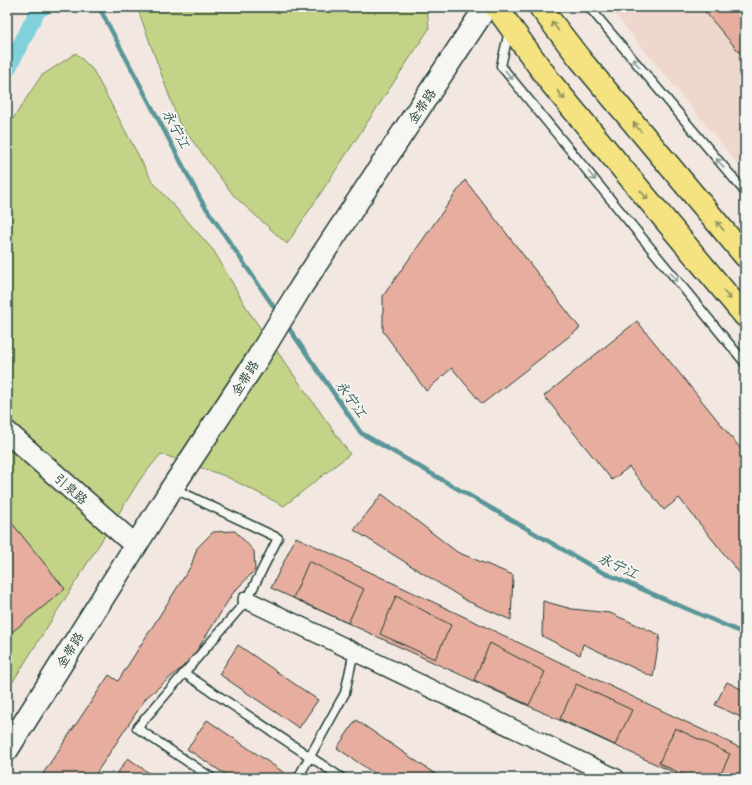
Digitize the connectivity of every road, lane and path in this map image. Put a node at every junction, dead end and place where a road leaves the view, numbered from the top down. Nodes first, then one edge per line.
1 (486, 7) edge
2 (496, 7) edge
3 (540, 7) edge
4 (589, 7) edge
5 (510, 26) junction
6 (745, 192) edge
7 (745, 256) edge
8 (745, 316) edge
9 (745, 363) edge
10 (7, 432) edge
11 (172, 488) junction
12 (136, 546) junction
13 (247, 600) junction
14 (354, 651) junction
15 (184, 673) junction
16 (7, 750) edge
17 (310, 756) junction
18 (212, 778) edge
19 (298, 778) edge
20 (342, 778) edge
21 (616, 778) edge

1 - 11 main road, 金带路
2 - 5 highway
7 -> 3 highway
6 -> 4 lane
5 -> 8 highway
5 -> 9 lane
10 - 12 street, 引泉路
11 - 12 main road, 金带路
11 - 13 lane
12 - 16 main road, 金带路
13 - 14 street
13 - 15 lane
14 - 17 lane
14 - 21 street
15 - 17 lane
15 - 18 lane
17 - 19 lane
17 - 20 lane

